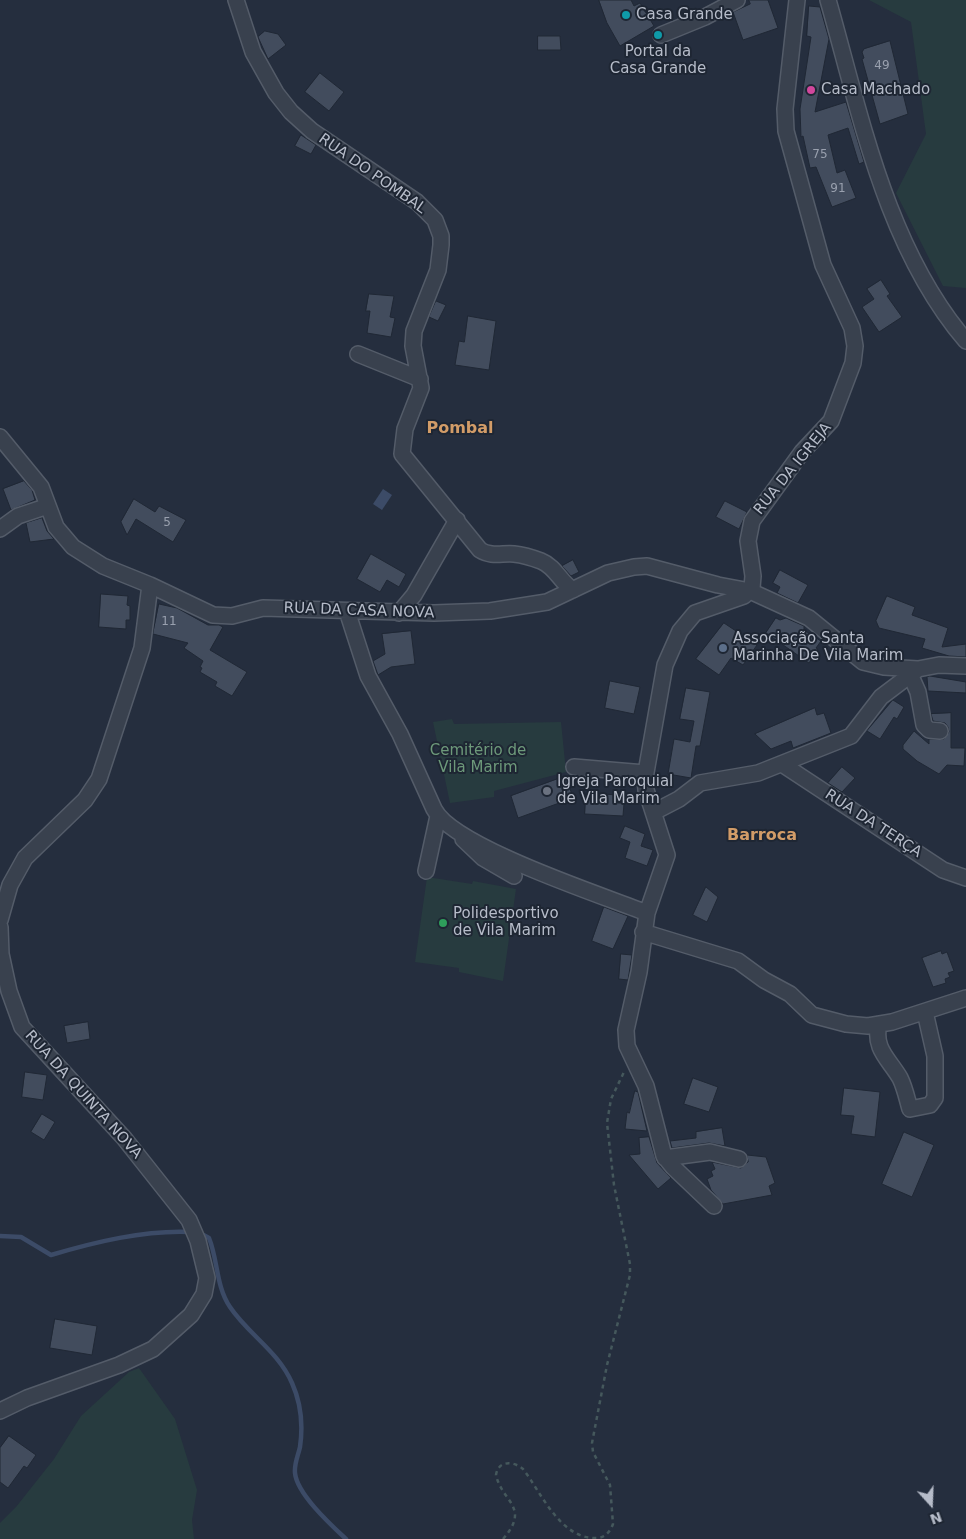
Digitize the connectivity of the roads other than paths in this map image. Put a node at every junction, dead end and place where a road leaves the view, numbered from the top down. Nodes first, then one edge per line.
1 (236, 0) edge
2 (736, 0) edge
3 (797, 0) edge
4 (829, 3) edge
5 (661, 35) dead end
6 (966, 341) edge
7 (358, 354) dead end
8 (420, 379) junction
9 (0, 437) edge
10 (48, 506) junction
11 (457, 520) junction
12 (0, 529) edge
13 (150, 585) junction
14 (573, 590) junction
15 (750, 591) junction
16 (347, 610) junction
17 (399, 612) junction
18 (966, 666) edge
19 (914, 672) junction
20 (940, 731) dead end
21 (782, 764) junction
22 (574, 767) dead end
23 (645, 773) junction
24 (654, 812) junction
25 (438, 816) junction
26 (455, 831) junction
27 (426, 871) dead end
28 (514, 876) dead end
29 (966, 878) edge
30 (647, 913) junction
31 (0, 920) edge
32 (0, 927) edge
33 (643, 932) junction
34 (966, 998) edge
35 (925, 1012) junction
36 (879, 1024) junction
37 (666, 1158) junction
38 (739, 1159) dead end
39 (714, 1206) dead end
40 (0, 1411) edge

1 - 8 street, RUA DO POMBAL
2 - 5 street
3 - 15 street, RUA DA IGREJA
4 - 6 street
7 - 8 street
8 - 11 street, RUA DO POMBAL
9 - 10 street, RUA DA CASA NOVA
10 - 12 street
10 - 13 street, RUA DA CASA NOVA
11 - 14 street, RUA DO POMBAL
11 - 17 street
13 - 16 street, RUA DA CASA NOVA
13 - 31 street
14 - 15 street
14 - 17 street, RUA DA CASA NOVA
15 - 19 street
15 - 23 street
16 - 17 street, RUA DA CASA NOVA
16 - 25 street
18 - 19 street
19 - 20 street
19 - 21 street
21 - 24 street
21 - 29 street, RUA DA TERÇA
22 - 23 street
23 - 24 street
24 - 30 street
25 - 26 street
25 - 27 street
26 - 28 street
26 - 30 street
30 - 33 street
32 - 40 street, RUA DA QUINTA NOVA
33 - 36 street
33 - 37 street
34 - 35 street
35 - 36 street
35 - 36 street
37 - 38 street
37 - 39 street

